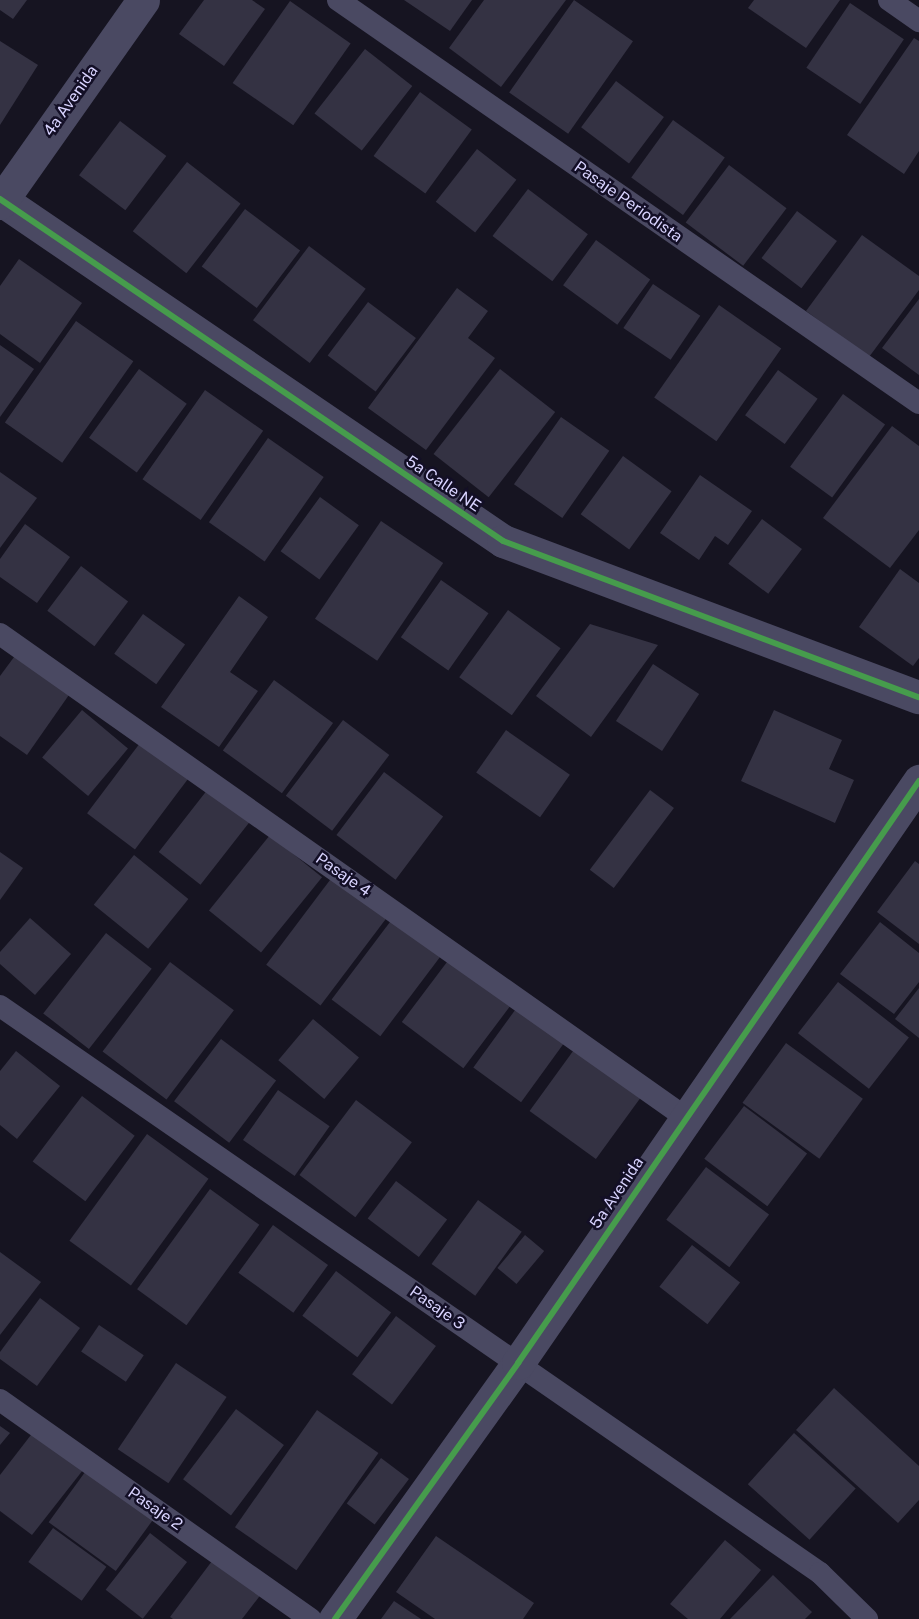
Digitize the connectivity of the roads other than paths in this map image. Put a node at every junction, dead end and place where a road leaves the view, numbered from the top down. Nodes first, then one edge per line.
1 (143, 0) edge
2 (338, 0) edge
3 (889, 0) edge
4 (919, 21) edge
5 (1, 201) edge
6 (919, 403) edge
7 (0, 634) edge
8 (919, 697) edge
9 (919, 782) edge
10 (0, 1006) edge
11 (685, 1117) junction
12 (518, 1363) junction
13 (0, 1400) edge
14 (310, 1619) edge
15 (335, 1619) edge
16 (867, 1619) edge

1 - 5 street, 4a Avenida
2 - 6 lane, Pasaje Periodista
3 - 4 lane
5 - 8 street, 5a Calle NE
7 - 11 lane, Pasaje 4
9 - 11 street, 5a Avenida
10 - 12 lane, Pasaje 3
11 - 12 street, 5a Avenida
12 - 15 street, 5a Avenida
12 - 16 lane, Pasaje 3
13 - 14 lane, Pasaje 2

